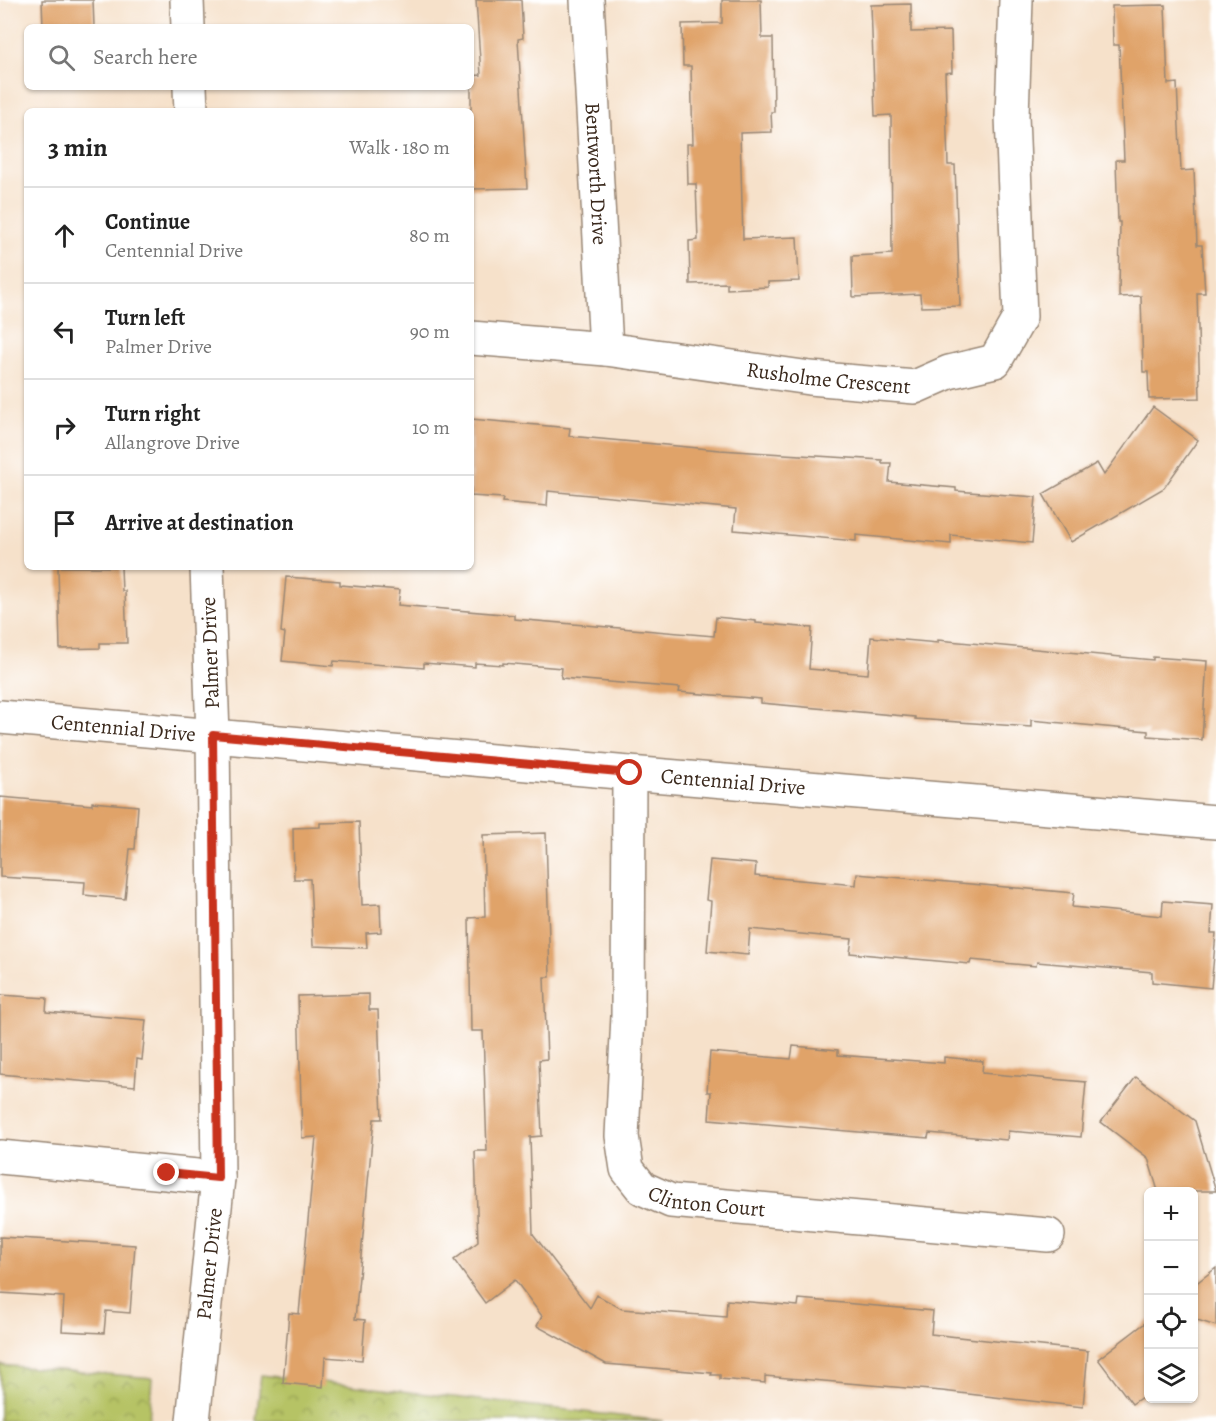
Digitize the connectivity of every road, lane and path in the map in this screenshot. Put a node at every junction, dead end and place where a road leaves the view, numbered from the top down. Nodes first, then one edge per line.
1 (187, 0) edge
2 (587, 0) edge
3 (1016, 0) edge
4 (188, 24) edge
5 (190, 90) edge
6 (190, 108) edge
7 (474, 338) edge
8 (606, 349) junction
9 (207, 570) edge
10 (0, 717) edge
11 (213, 735) junction
12 (630, 773) junction
13 (1216, 822) edge
14 (0, 1157) edge
15 (218, 1178) junction
16 (1048, 1235) dead end
17 (193, 1421) edge

1 - 4 street
2 - 8 street, Bentworth Drive
3 - 8 street, Rusholme Crescent
5 - 6 street
7 - 8 street, Rusholme Crescent
9 - 11 street, Palmer Drive
10 - 11 street, Centennial Drive
11 - 12 street, Centennial Drive
11 - 15 street, Palmer Drive
12 - 13 street, Centennial Drive
12 - 16 street, Clinton Court
14 - 15 street
15 - 17 street, Palmer Drive

